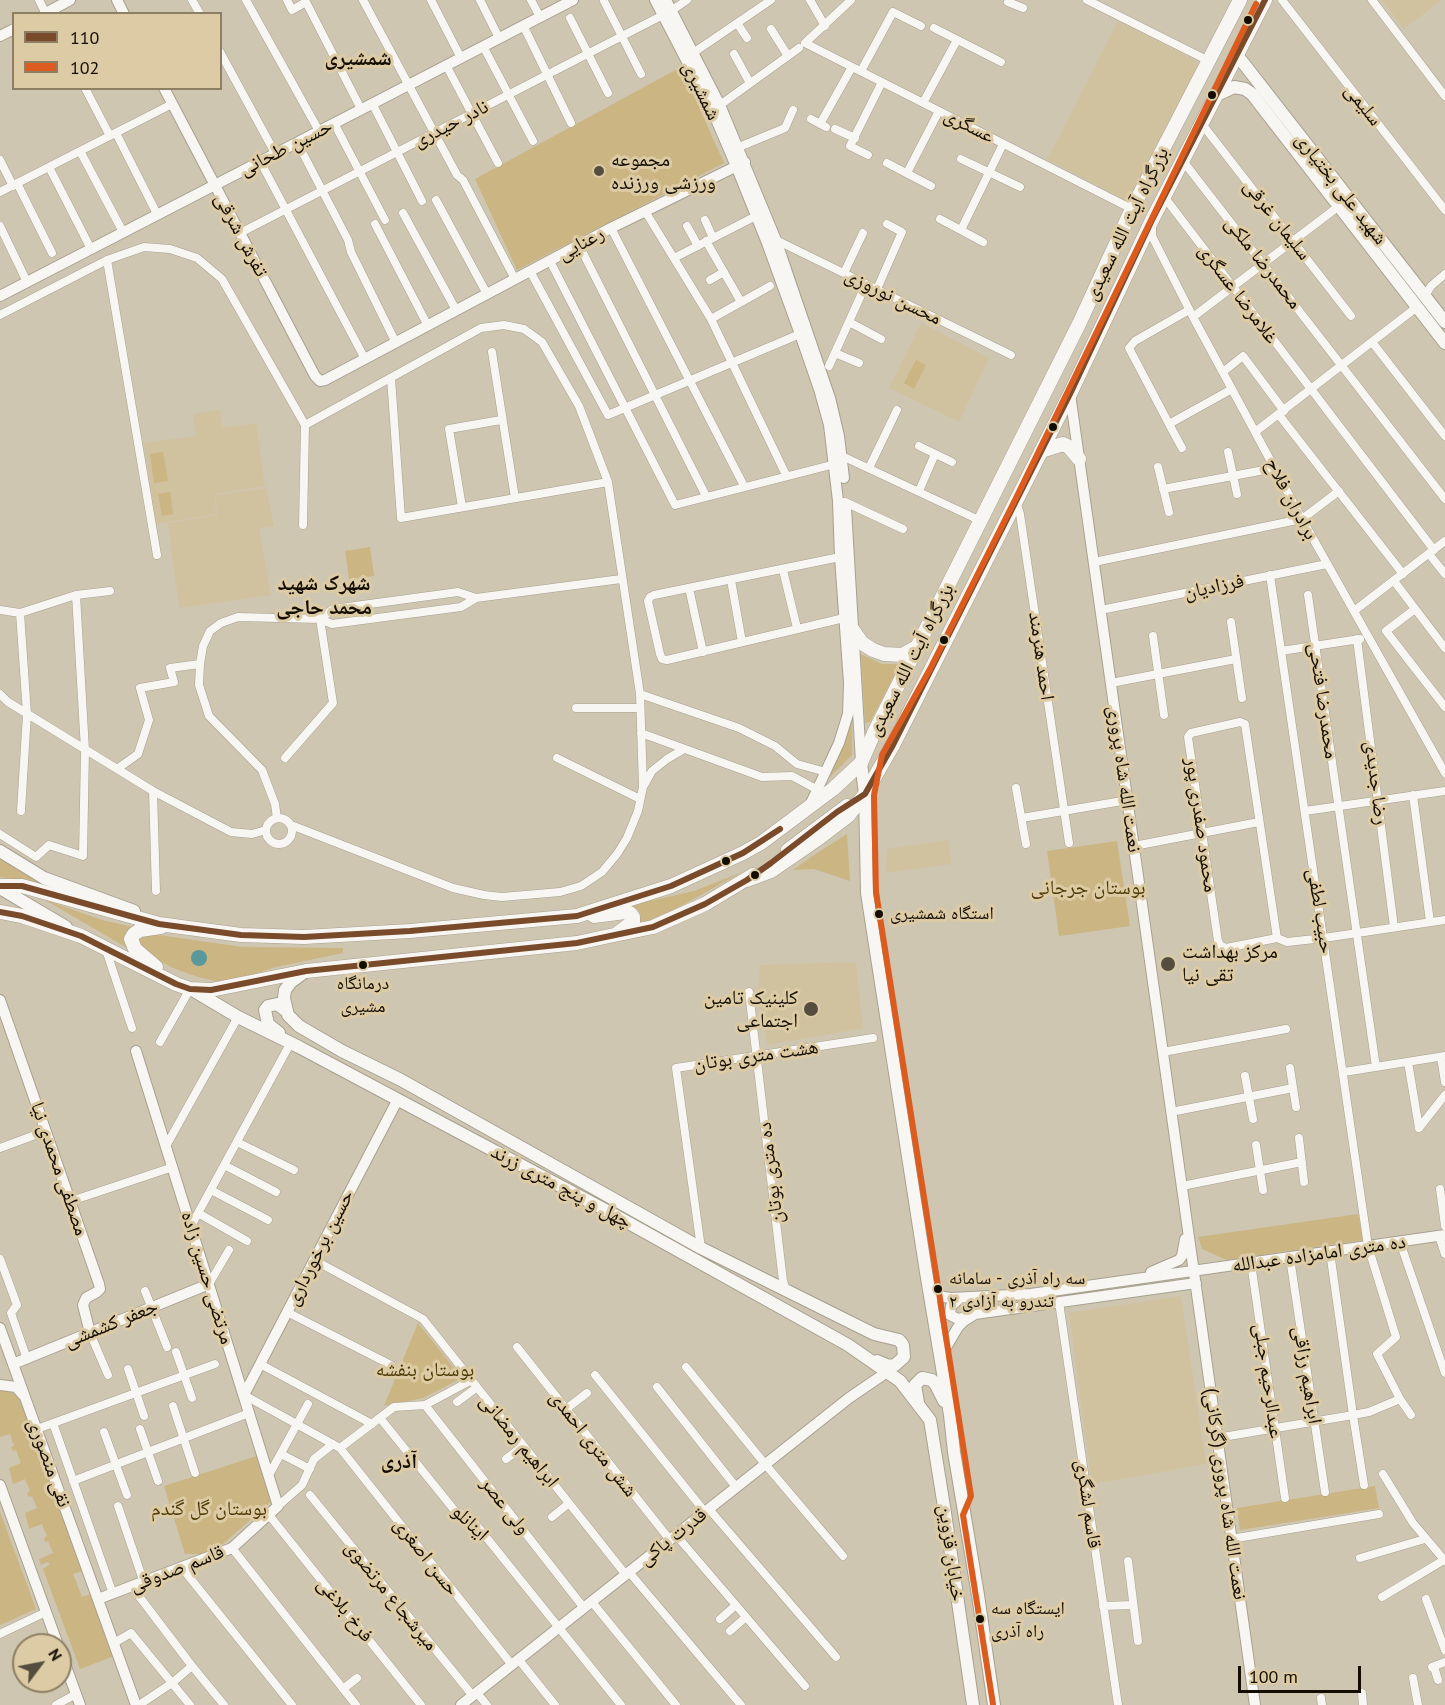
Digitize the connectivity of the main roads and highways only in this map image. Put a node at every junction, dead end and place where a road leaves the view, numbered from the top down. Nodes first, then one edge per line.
1 (1240, 0) edge
2 (1265, 0) edge
3 (1237, 55) junction
4 (1216, 95) junction
5 (1425, 296) junction
6 (1417, 307) junction
7 (1445, 322) edge
8 (1445, 343) edge
9 (1041, 451) junction
10 (1079, 459) road end
11 (853, 630) road end
12 (918, 646) junction
13 (861, 763) junction
14 (865, 794) junction
15 (0, 851) edge
16 (0, 887) edge
17 (0, 912) edge
18 (577, 916) junction
19 (175, 926) junction
20 (81, 936) junction
21 (614, 936) junction
22 (306, 971) junction
23 (176, 984) junction
24 (190, 988) junction
25 (285, 1010) junction
26 (294, 1045) junction
27 (862, 1354) junction
28 (918, 1404) junction
29 (950, 1415) junction
30 (962, 1497) junction
31 (943, 1500) junction
32 (973, 1705) edge
33 (994, 1705) edge

1 - 12 highway, بزرگراه آیت الله سعیدی
2 - 3 highway, بزرگراه آیت الله سعیدی
3 - 4 highway, بزرگراه آیت الله سعیدی
3 - 5 main road, شهید علی بختیاری
4 - 6 main road, شهید علی بختیاری
4 - 9 highway, بزرگراه آیت الله سعیدی
5 - 6 main road
5 - 7 main road, شهید علی بختیاری
6 - 8 main road, شهید علی بختیاری
9 - 10 highway
9 - 14 highway, بزرگراه آیت الله سعیدی
11 - 12 highway
12 - 13 highway, بزرگراه آیت الله سعیدی
13 - 14 main road, خیابان قزوین
13 - 18 highway, بزرگراه آیت الله سعیدی
14 - 21 highway, بزرگراه آیت الله سعیدی
14 - 29 main road, خیابان قزوین
15 - 19 main road
16 - 19 highway, بزرگراه آیت الله سعیدی
16 - 20 main road
17 - 20 highway, بزرگراه آیت الله سعیدی
18 - 19 highway, بزرگراه آیت الله سعیدی
18 - 21 highway
19 - 23 highway
20 - 23 highway, بزرگراه آیت الله سعیدی
21 - 22 highway, بزرگراه آیت الله سعیدی
22 - 24 highway, بزرگراه آیت الله سعیدی
22 - 25 main road
23 - 24 highway, بزرگراه آیت الله سعیدی
24 - 26 main road, چهل و پنج متری زرند
25 - 26 main road
25 - 27 main road, چهل و پنج متری زرند
26 - 27 main road, چهل و پنج متری زرند
27 - 28 main road, چهل و پنج متری زرند
28 - 29 main road
28 - 31 main road, خیابان قزوین
29 - 30 main road, خیابان قزوین
30 - 31 main road
30 - 33 main road, خیابان قزوین
31 - 32 main road, خیابان قزوین

